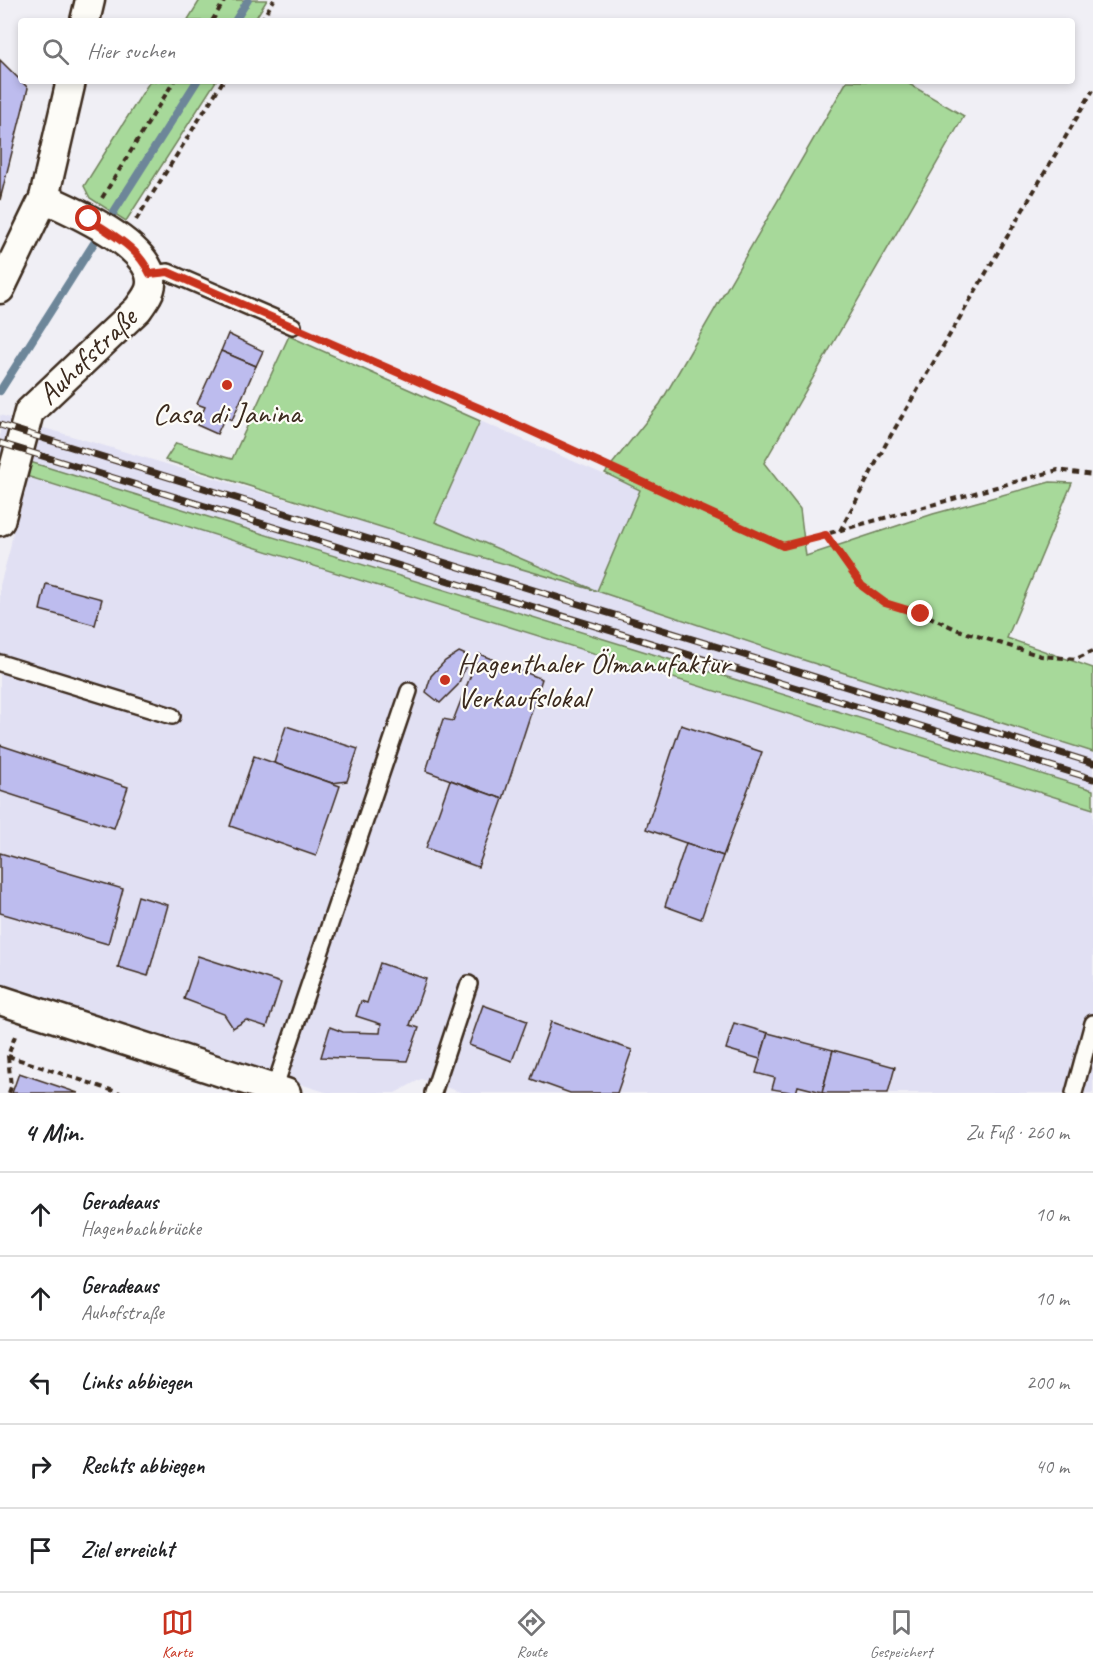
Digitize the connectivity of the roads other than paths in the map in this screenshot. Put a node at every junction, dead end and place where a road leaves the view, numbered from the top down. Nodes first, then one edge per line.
1 (90, 0) edge
2 (86, 18) edge
3 (69, 84) edge
4 (44, 198) junction
5 (150, 274) junction
6 (2, 277) edge
7 (293, 326) road end
8 (0, 520) edge
9 (0, 663) edge
10 (409, 691) dead end
11 (172, 716) dead end
12 (469, 984) dead end
13 (12, 1004) edge
14 (1093, 1023) edge
15 (280, 1091) edge
16 (433, 1093) edge
17 (1074, 1093) edge

1 - 2 street
3 - 4 street
4 - 5 street, Auhofstraße
4 - 6 street
5 - 7 lane
5 - 8 street, Auhofstraße
9 - 11 lane
10 - 15 lane
12 - 16 lane
13 - 15 street
14 - 17 lane

